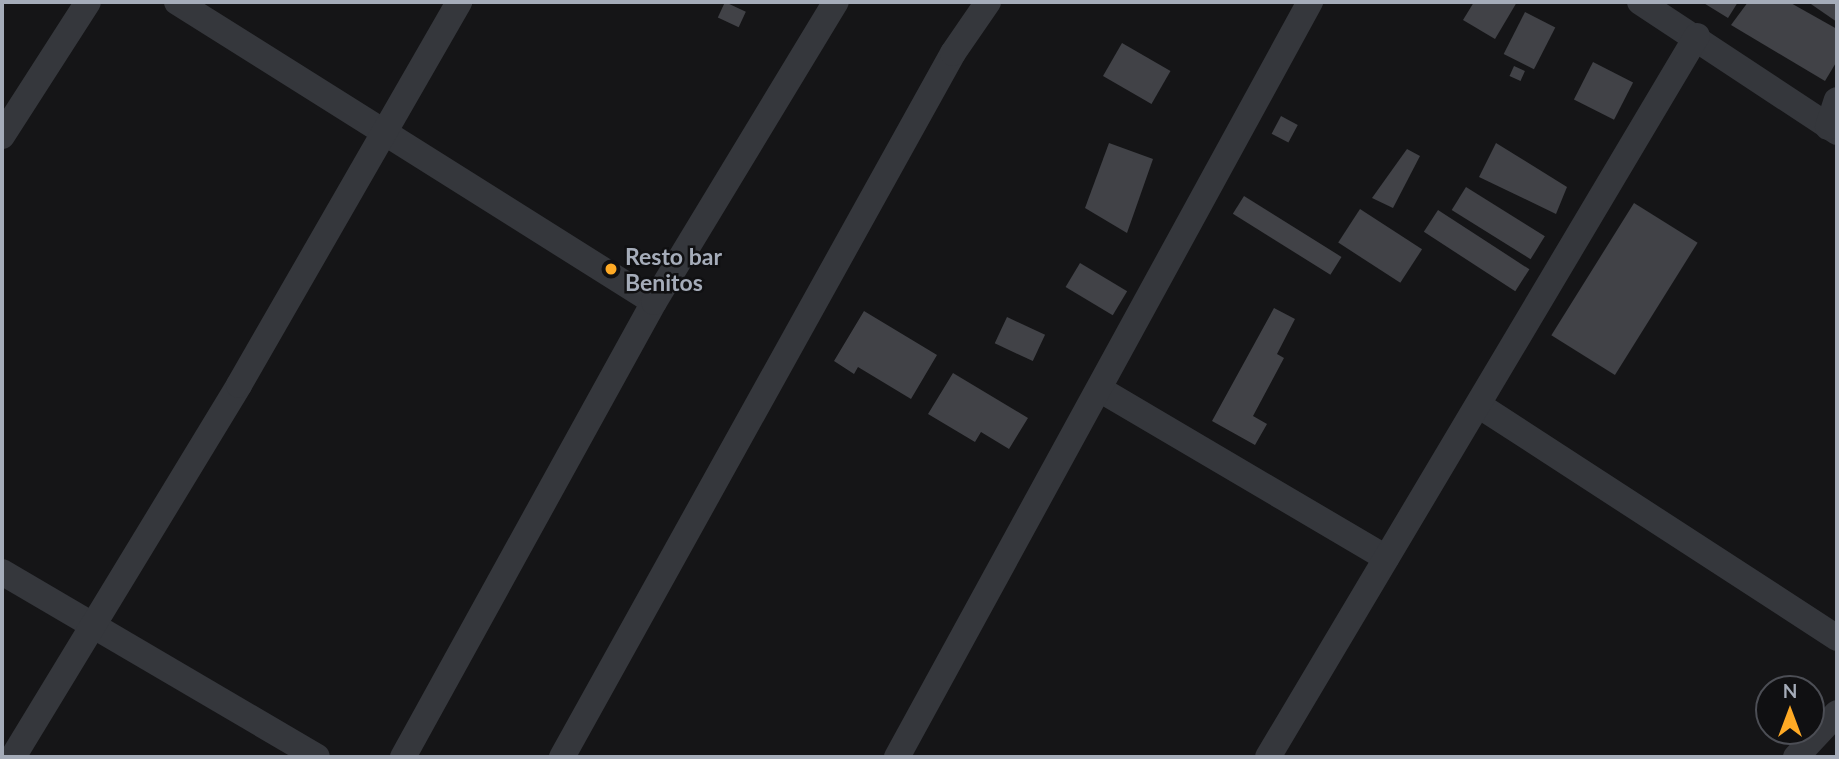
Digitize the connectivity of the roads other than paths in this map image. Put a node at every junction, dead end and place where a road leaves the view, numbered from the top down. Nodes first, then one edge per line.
1 (89, 2) edge
2 (177, 2) edge
3 (459, 2) edge
4 (836, 2) edge
5 (988, 2) edge
6 (1310, 2) edge
7 (1640, 2) edge
8 (1697, 36) junction
9 (1837, 100) edge
10 (382, 129) junction
11 (1833, 129) edge
12 (2, 136) edge
13 (654, 302) junction
14 (1101, 390) junction
15 (1480, 406) junction
16 (1386, 558) junction
17 (2, 572) edge
18 (95, 629) junction
19 (1837, 638) edge
20 (1837, 713) edge
21 (13, 757) edge
22 (317, 757) edge
23 (403, 757) edge
24 (562, 757) edge
25 (897, 757) edge
26 (1268, 757) edge
27 (1796, 757) edge

1 - 12 street
2 - 10 street
3 - 10 street
4 - 13 street
5 - 24 street
6 - 14 street
7 - 8 street
8 - 11 street
8 - 15 street
9 - 11 street
10 - 13 street
10 - 18 street
13 - 23 street
14 - 16 street
14 - 25 street
15 - 16 street
15 - 19 street
16 - 26 street
17 - 18 street
18 - 21 street
18 - 22 street
20 - 27 street

